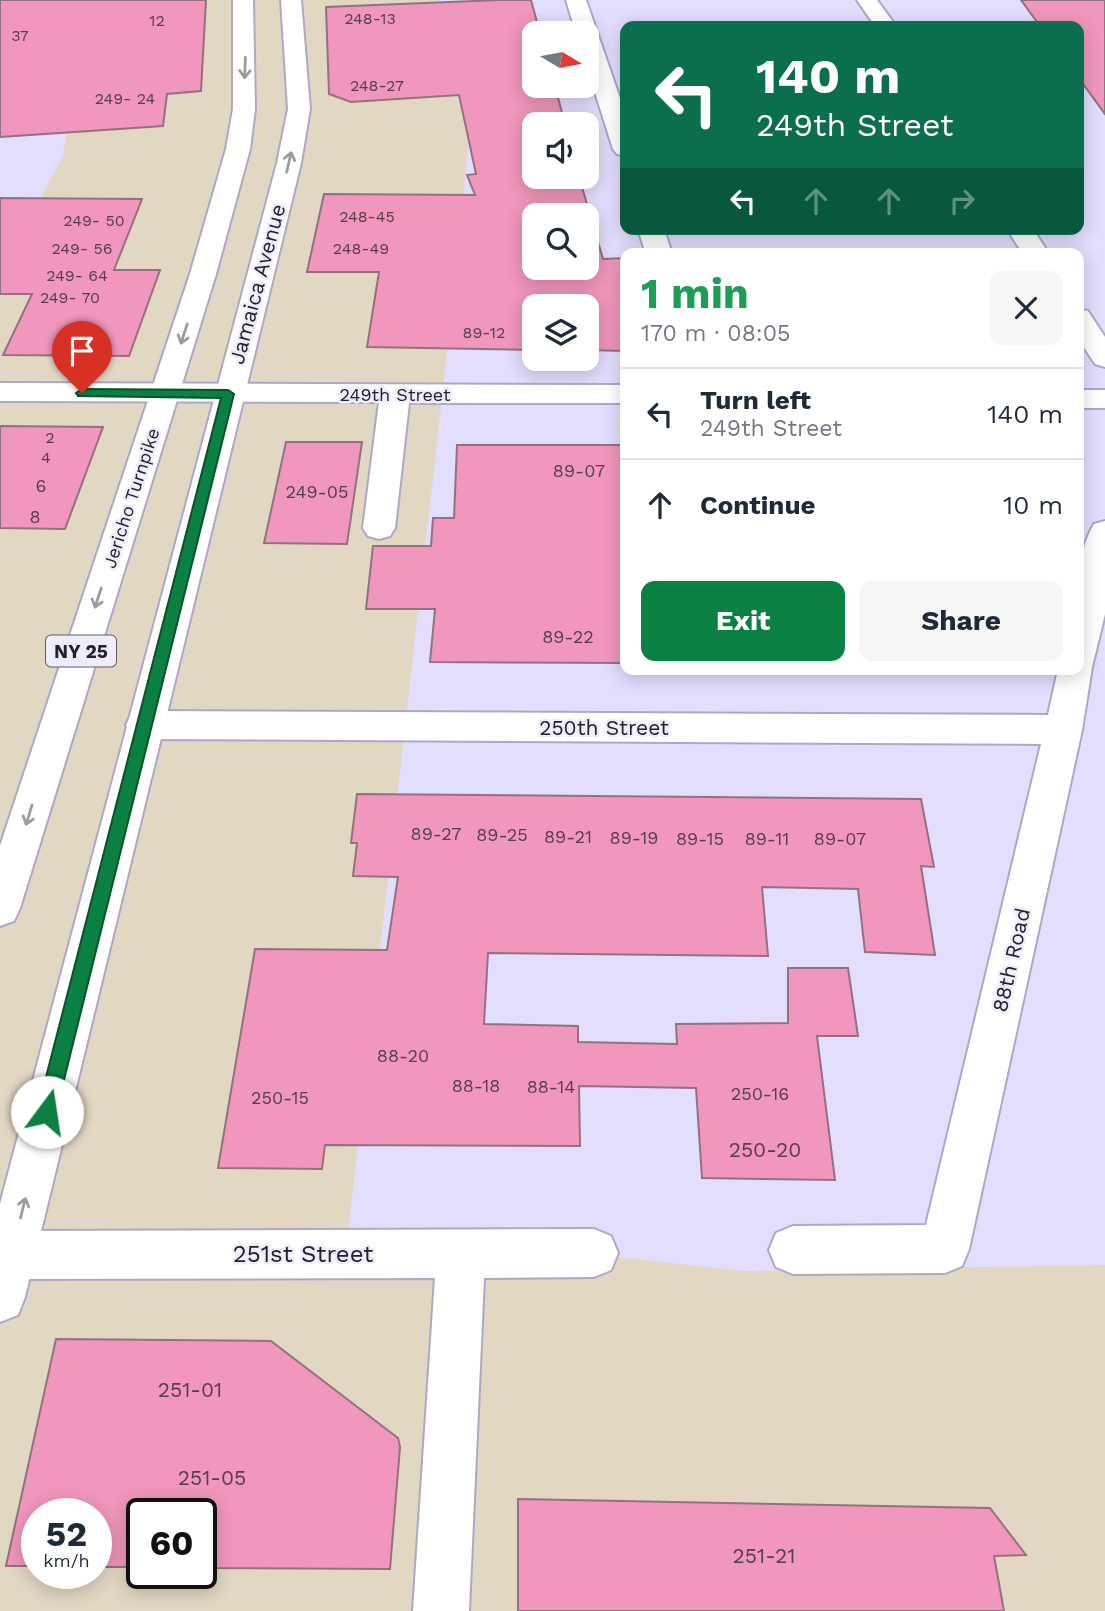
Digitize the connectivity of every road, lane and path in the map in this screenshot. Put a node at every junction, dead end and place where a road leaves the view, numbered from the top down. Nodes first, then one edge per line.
1 (243, 0) edge
2 (291, 0) edge
3 (576, 0) edge
4 (867, 0) edge
5 (882, 21) edge
6 (620, 134) edge
7 (1084, 326) edge
8 (1105, 358) edge
9 (0, 392) edge
10 (164, 394) junction
11 (228, 394) junction
12 (395, 394) junction
13 (620, 394) edge
14 (1084, 399) edge
15 (1105, 399) edge
16 (379, 528) dead end
17 (1105, 532) edge
18 (1084, 632) edge
19 (1075, 675) edge
20 (144, 725) junction
21 (1064, 730) junction
22 (0, 908) edge
23 (793, 1250) dead end
24 (461, 1253) junction
25 (594, 1253) dead end
26 (6, 1276) edge
27 (440, 1611) edge

1 -> 10 street, Jericho Turnpike / NY 25
11 -> 2 street, Jamaica Avenue
3 - 6 street
4 - 5 street
7 - 8 street
9 - 10 street, 249th Street
10 - 11 street, 249th Street
10 -> 22 street, Jericho Turnpike / NY 25
11 - 12 street, 249th Street
11 - 20 street, Jamaica Avenue
12 - 13 street, 249th Street
12 - 16 street
14 - 15 street
17 - 18 street
19 - 21 street, 88th Road
20 - 21 street, 250th Street
26 -> 20 street, Jamaica Avenue
21 - 23 street, 88th Road
24 - 25 street, 251st Street
24 - 26 street, 251st Street
24 - 27 street

